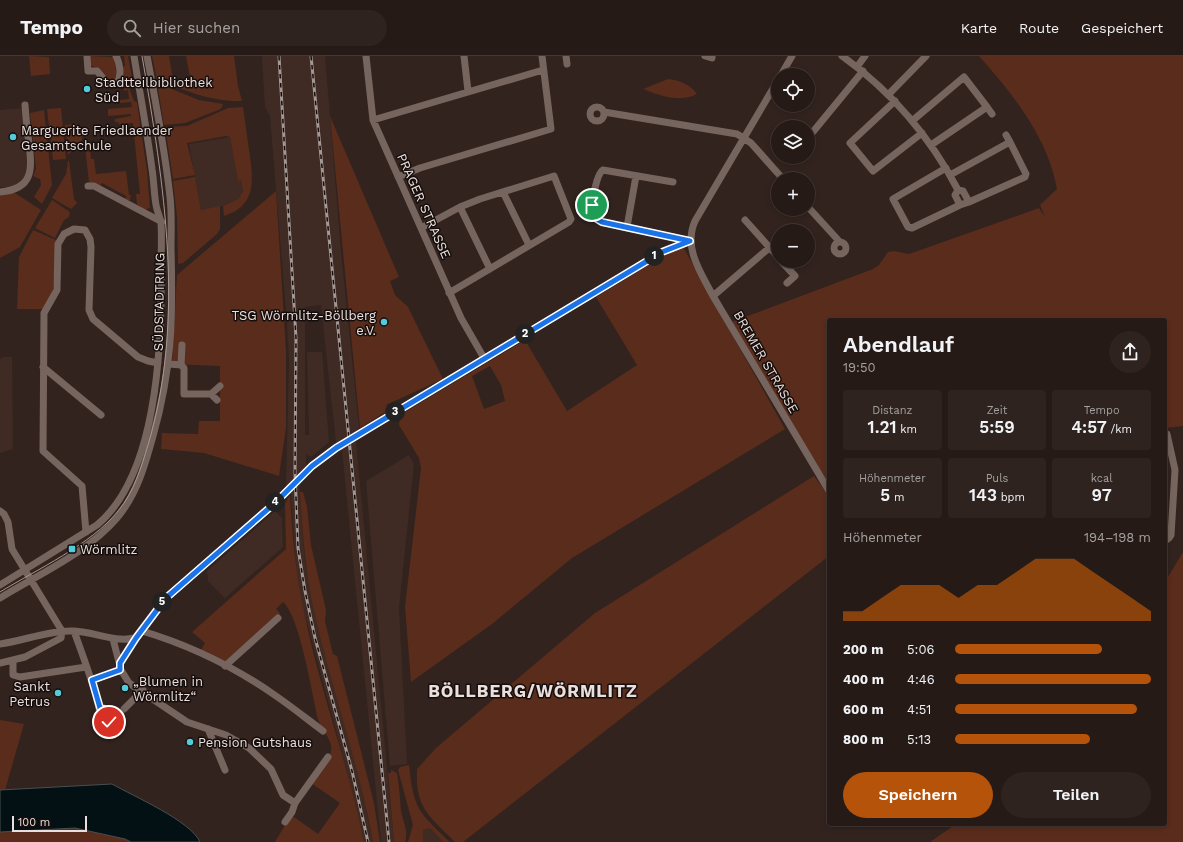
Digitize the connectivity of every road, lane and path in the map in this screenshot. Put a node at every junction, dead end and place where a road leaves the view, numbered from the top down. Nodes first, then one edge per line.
1 (87, 56) edge
2 (116, 56) edge
3 (134, 56) edge
4 (147, 56) edge
5 (366, 56) edge
6 (464, 56) edge
7 (542, 56) edge
8 (566, 56) edge
9 (705, 56) edge
10 (712, 56) edge
11 (792, 56) edge
12 (842, 56) edge
13 (865, 56) edge
14 (926, 56) edge
15 (567, 64) dead end
16 (785, 68) edge
17 (860, 69) junction
18 (543, 70) junction
19 (960, 71) dead end
20 (964, 77) junction
21 (468, 91) junction
22 (771, 92) edge
23 (888, 95) junction
24 (895, 102) junction
25 (25, 105) dead end
26 (987, 107) junction
27 (604, 112) dead end
28 (992, 114) dead end
29 (373, 120) junction
30 (912, 120) junction
31 (815, 129) edge
32 (922, 133) junction
33 (1006, 135) dead end
34 (744, 138) junction
35 (1010, 142) junction
36 (931, 145) junction
37 (946, 168) junction
38 (776, 172) edge
39 (636, 176) junction
40 (950, 176) junction
41 (398, 177) junction
42 (673, 182) dead end
43 (88, 186) dead end
44 (958, 190) junction
45 (0, 192) edge
46 (503, 192) junction
47 (969, 202) junction
48 (960, 206) junction
49 (460, 207) junction
50 (815, 215) edge
51 (745, 220) dead end
52 (161, 222) junction
53 (170, 223) junction
54 (627, 227) junction
55 (421, 228) junction
56 (690, 241) junction
57 (839, 242) dead end
58 (528, 245) junction
59 (769, 248) joint
60 (788, 268) edge
61 (490, 269) junction
62 (787, 284) dead end
63 (449, 293) junction
64 (713, 296) junction
65 (182, 345) dead end
66 (484, 358) junction
67 (158, 363) junction
68 (169, 364) junction
69 (181, 365) junction
70 (43, 368) junction
71 (220, 386) dead end
72 (211, 394) junction
73 (217, 400) dead end
74 (101, 415) dead end
75 (1167, 434) dead end
76 (827, 488) edge
77 (1174, 488) junction
78 (1167, 490) edge
79 (0, 511) edge
80 (86, 532) junction
81 (1167, 540) edge
82 (24, 569) junction
83 (30, 580) junction
84 (0, 585) edge
85 (0, 598) edge
86 (278, 618) dead end
87 (62, 631) junction
88 (74, 631) junction
89 (142, 631) junction
90 (136, 638) junction
91 (113, 639) junction
92 (0, 644) edge
93 (13, 661) junction
94 (0, 663) edge
95 (225, 666) junction
96 (86, 667) junction
97 (120, 667) junction
98 (92, 680) junction
99 (143, 690) junction
100 (100, 708) junction
101 (124, 709) dead end
102 (102, 724) dead end
103 (115, 728) dead end
104 (208, 729) junction
105 (323, 731) dead end
106 (328, 757) dead end
107 (225, 770) dead end
108 (295, 803) junction
109 (285, 822) dead end

1 - 2 street
3 - 52 street, SÜDSTADTRING
4 - 53 street, SÜDSTADTRING
5 - 29 street, PRAGER STRASSE
6 - 21 street
7 - 18 street
8 - 15 street
9 - 10 street
11 - 16 street
12 - 17 street
13 - 17 street
14 - 23 street
17 - 23 street
17 - 31 street
18 - 21 street
18 - 41 street
19 - 20 street
20 - 26 street
20 - 30 street
21 - 29 street
22 - 34 street
23 - 24 street
24 - 30 street
24 - 32 street
25 - 45 street
26 - 28 street
26 - 36 street
27 - 34 street
29 - 41 street, PRAGER STRASSE
30 - 32 street
32 - 36 street
33 - 35 street
34 - 38 street
34 - 56 street
35 - 40 street
35 - 47 street
36 - 37 street
37 - 40 street
37 - 48 street
39 - 42 street
39 - 54 street
39 - 54 street
40 - 44 street
41 - 55 street, PRAGER STRASSE
43 - 52 street
44 - 47 street
44 - 48 street
46 - 49 street
46 - 58 street
46 - 58 street
47 - 48 street
49 - 55 street
49 - 61 street
50 - 57 street
51 - 59 street
52 - 53 street
52 - 67 street, SÜDSTADTRING
53 - 68 street, SÜDSTADTRING
54 - 56 street
55 - 63 street, PRAGER STRASSE
56 - 64 street, BREMER STRASSE
56 - 66 street
58 - 61 street
59 - 64 street
60 - 62 street
61 - 63 street
63 - 66 street, PRAGER STRASSE
64 - 76 street, BREMER STRASSE
65 - 69 street
66 - 89 street
67 - 70 street
67 - 80 street, SÜDSTADTRING
68 - 69 street
68 - 83 street, SÜDSTADTRING
69 - 72 street
70 - 74 street
70 - 80 street
71 - 72 street
72 - 73 street
75 - 77 street
77 - 78 street
77 - 81 street
79 - 82 street
80 - 82 street, SÜDSTADTRING
82 - 83 street
82 - 84 street, SÜDSTADTRING
83 - 85 street, SÜDSTADTRING
83 - 87 street
86 - 95 street
87 - 88 street
87 - 92 street
87 - 93 street
88 - 91 street
88 - 96 street
89 - 90 street
89 - 95 street
90 - 91 street
90 - 97 street
91 - 97 street
93 - 94 street
93 - 96 street
95 - 105 street
96 - 98 street
97 - 98 street
97 - 99 street
98 - 100 street
99 - 101 street
99 - 104 street
100 - 102 street
100 - 103 street
104 - 107 street
104 - 108 street
106 - 108 street
108 - 109 street

